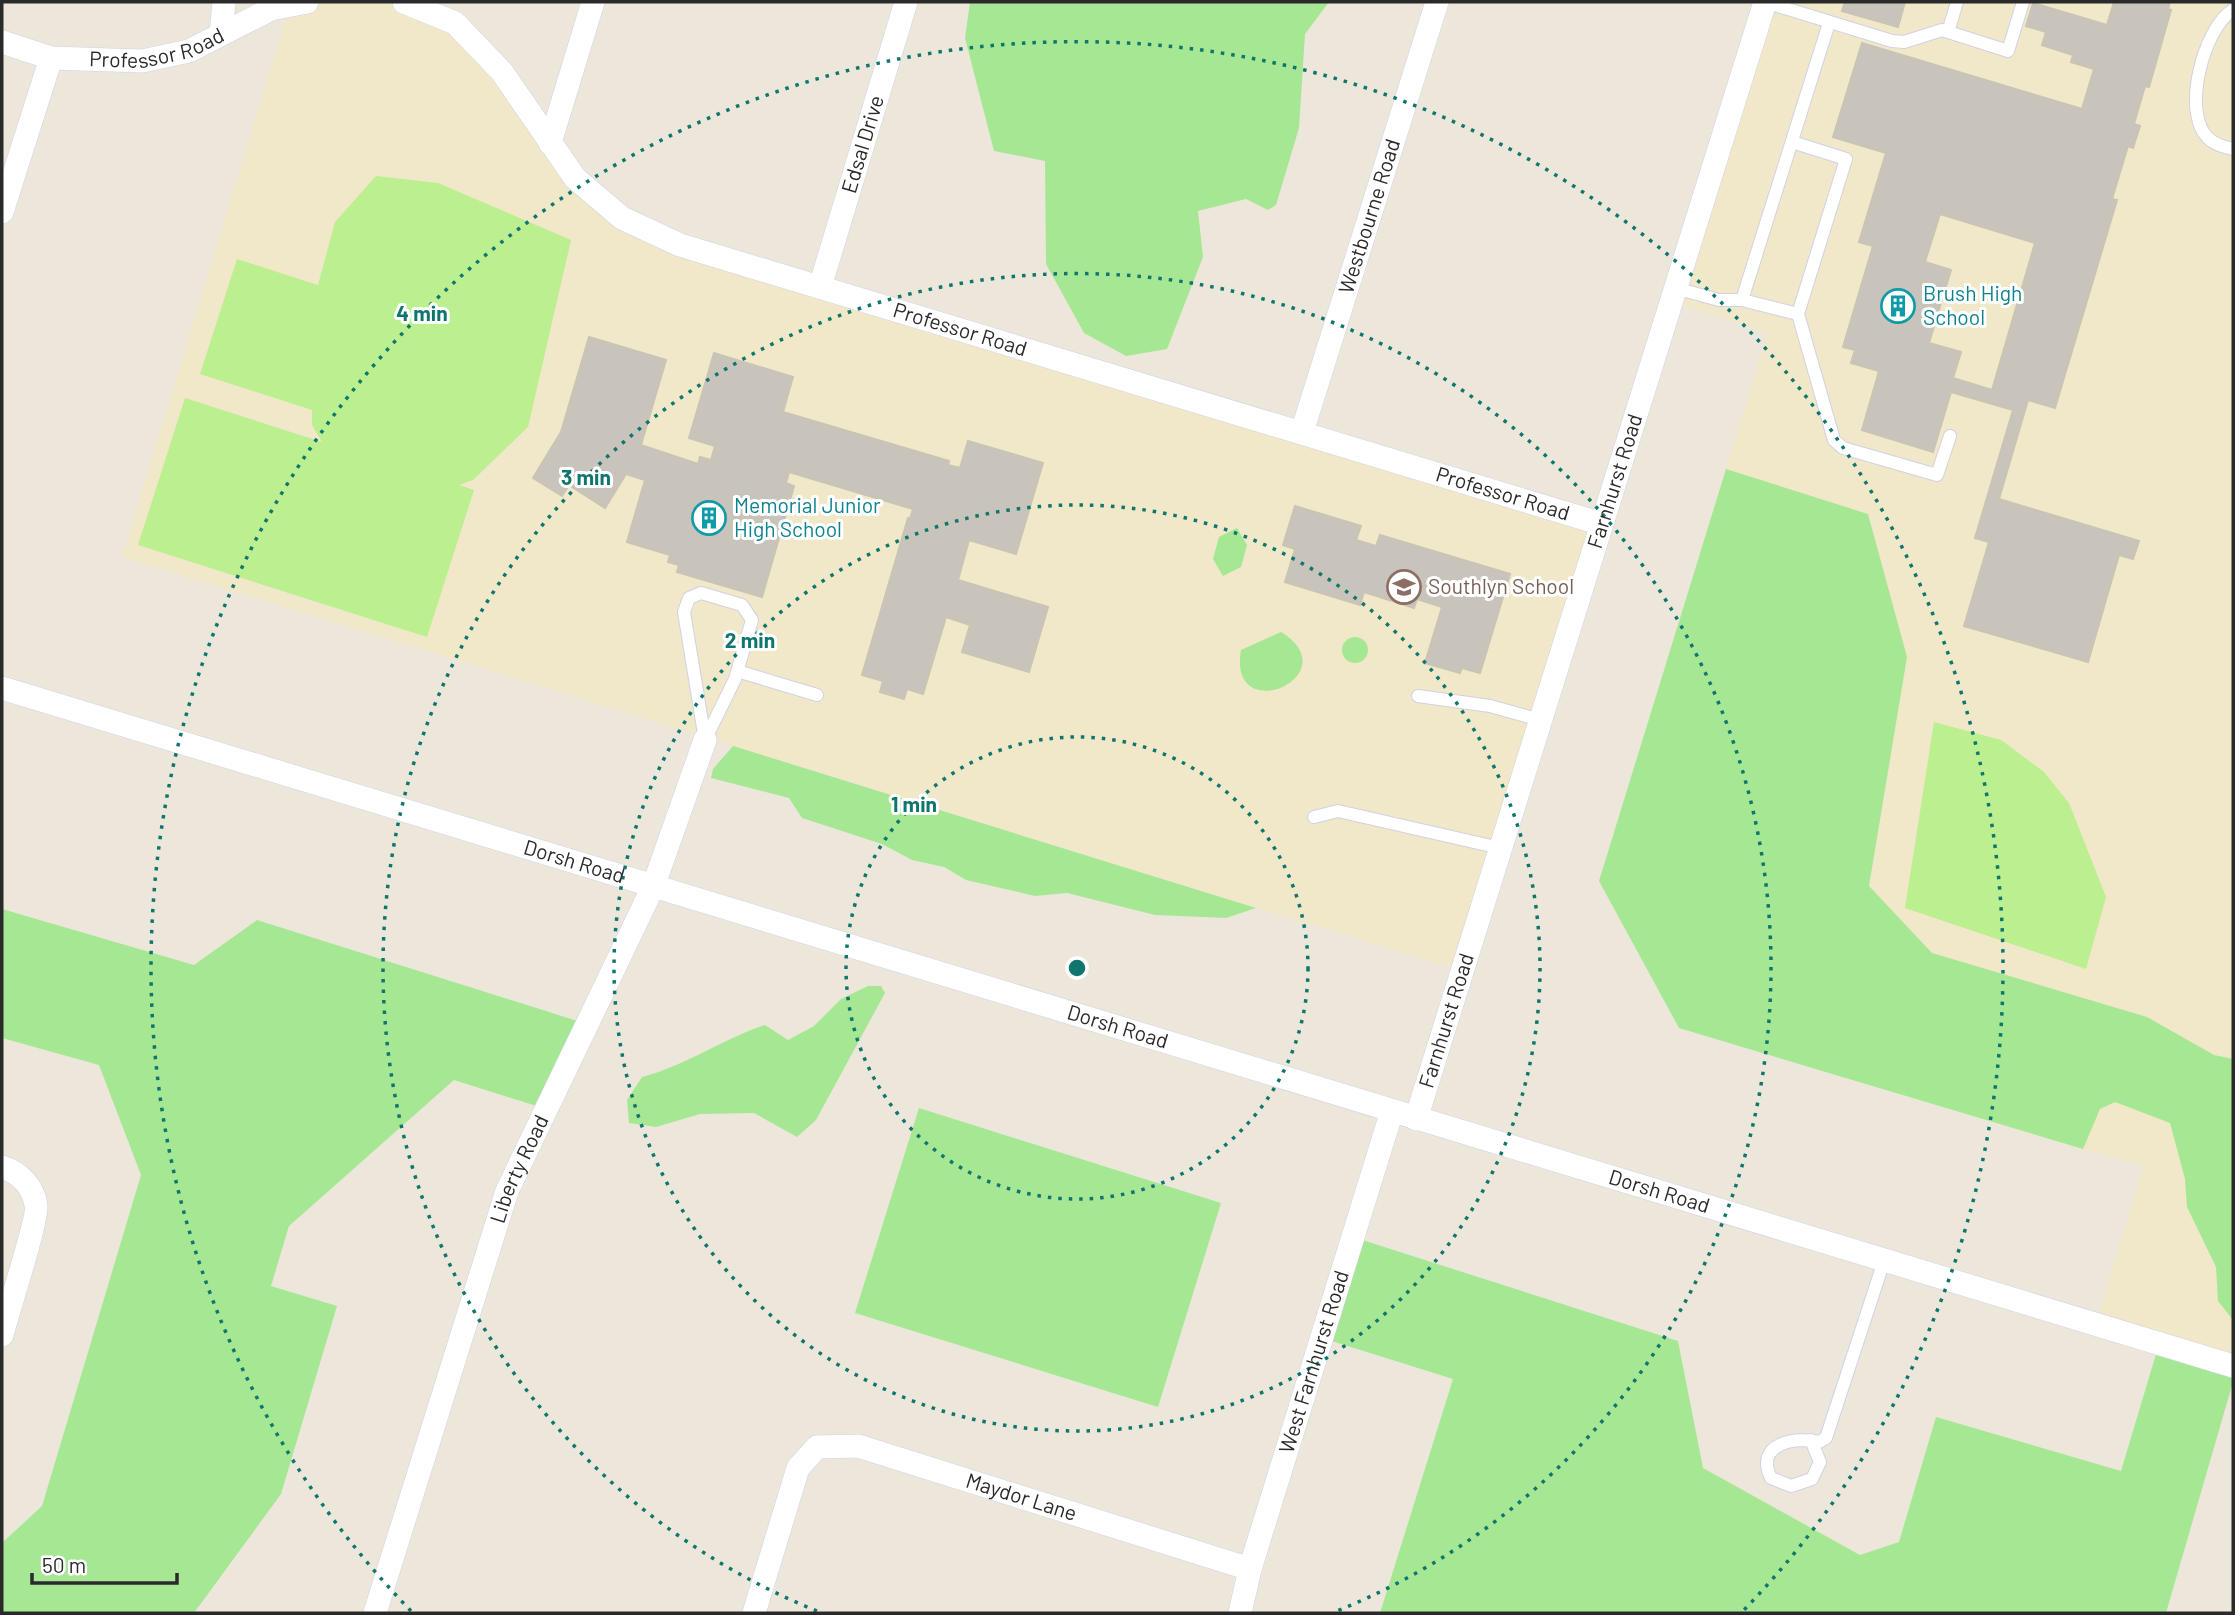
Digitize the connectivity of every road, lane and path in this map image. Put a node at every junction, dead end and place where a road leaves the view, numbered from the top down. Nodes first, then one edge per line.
1 (224, 2) edge
2 (307, 2) edge
3 (404, 2) edge
4 (593, 2) edge
5 (906, 2) edge
6 (1437, 2) edge
7 (1765, 2) edge
8 (1957, 2) edge
9 (2023, 2) edge
10 (2233, 10) edge
11 (1829, 23) junction
12 (1948, 33) junction
13 (221, 34) junction
14 (2, 42) edge
15 (51, 58) junction
16 (1792, 142) junction
17 (550, 143) junction
18 (2233, 149) edge
19 (2, 212) edge
20 (820, 288) junction
21 (1675, 288) junction
22 (1742, 300) junction
23 (1798, 314) junction
24 (1302, 432) junction
25 (1950, 436) dead end
26 (1602, 524) junction
27 (737, 671) junction
28 (2, 688) edge
29 (817, 695) dead end
30 (1418, 696) dead end
31 (1540, 720) junction
32 (705, 740) junction
33 (1314, 817) dead end
34 (1500, 848) junction
35 (653, 887) junction
36 (1392, 1111) junction
37 (1416, 1119) junction
38 (2, 1167) edge
39 (1884, 1261) junction
40 (2, 1335) edge
41 (2233, 1366) edge
42 (1811, 1440) junction
43 (1250, 1569) junction
44 (375, 1613) edge
45 (754, 1613) edge
46 (1240, 1613) edge

1 - 13 street
2 - 13 street, Professor Road
3 - 17 street, Professor Road
4 - 17 street
5 - 20 street, Edsal Drive
6 - 24 street, Westbourne Road
7 - 11 lane
7 - 21 street, Farnhurst Road
8 - 12 lane
9 - 12 lane
10 - 18 lane
11 - 12 lane
11 - 16 lane
13 - 15 street, Professor Road
14 - 15 street, Professor Road
15 - 19 street
16 - 22 lane
16 - 23 lane
17 - 20 street, Professor Road
20 - 24 street, Professor Road
21 - 22 lane
21 - 26 street, Farnhurst Road
22 - 23 lane
23 - 25 lane
24 - 26 street, Professor Road
26 - 31 street, Farnhurst Road
27 - 29 lane
27 - 32 lane
27 - 32 lane
28 - 35 street, Dorsh Road
30 - 31 lane
31 - 34 street, Farnhurst Road
32 - 35 street, Liberty Road
33 - 34 lane
34 - 37 street, Farnhurst Road
35 - 36 street, Dorsh Road
35 - 44 street, Liberty Road
36 - 37 street, Dorsh Road
36 - 43 street, West Farnhurst Road
37 - 39 street, Dorsh Road
38 - 40 street
39 - 41 street, Dorsh Road
39 - 42 lane
42 - 42 lane
43 - 45 street, Maydor Lane
43 - 46 street, West Farnhurst Road

